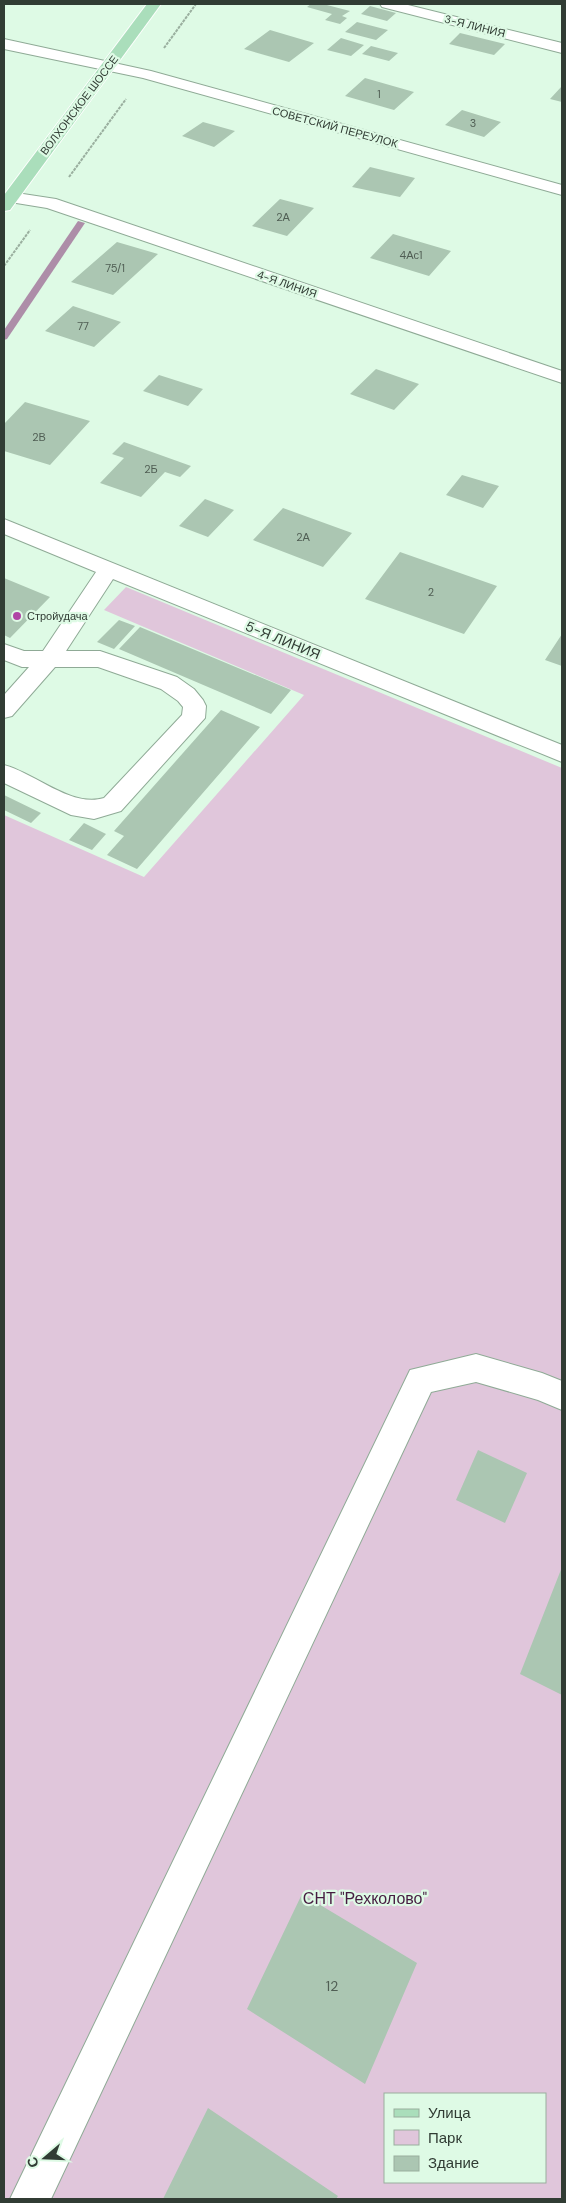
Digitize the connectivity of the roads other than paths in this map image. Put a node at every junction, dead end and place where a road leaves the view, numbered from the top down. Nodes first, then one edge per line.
1 (154, 4) edge
2 (387, 4) edge
3 (555, 42) edge
4 (4, 44) edge
5 (108, 66) junction
6 (562, 190) edge
7 (7, 202) edge
8 (562, 377) edge
9 (4, 526) edge
10 (109, 569) junction
11 (4, 652) edge
12 (49, 659) junction
13 (4, 710) edge
14 (562, 754) edge
15 (4, 772) edge
16 (562, 1396) edge
17 (30, 2199) edge

1 - 5 main road, ВОЛХОНСКОЕ ШОССЕ
2 - 3 street, 3-Я ЛИНИЯ
4 - 5 street, СОВЕТСКИЙ ПЕРЕУЛОК
5 - 6 street, СОВЕТСКИЙ ПЕРЕУЛОК
5 - 7 main road, ВОЛХОНСКОЕ ШОССЕ
7 - 8 street, 4-Я ЛИНИЯ
9 - 10 street, 5-Я ЛИНИЯ
10 - 12 street
10 - 14 street, 5-Я ЛИНИЯ
11 - 12 street
12 - 13 street
12 - 15 street
16 - 17 street

